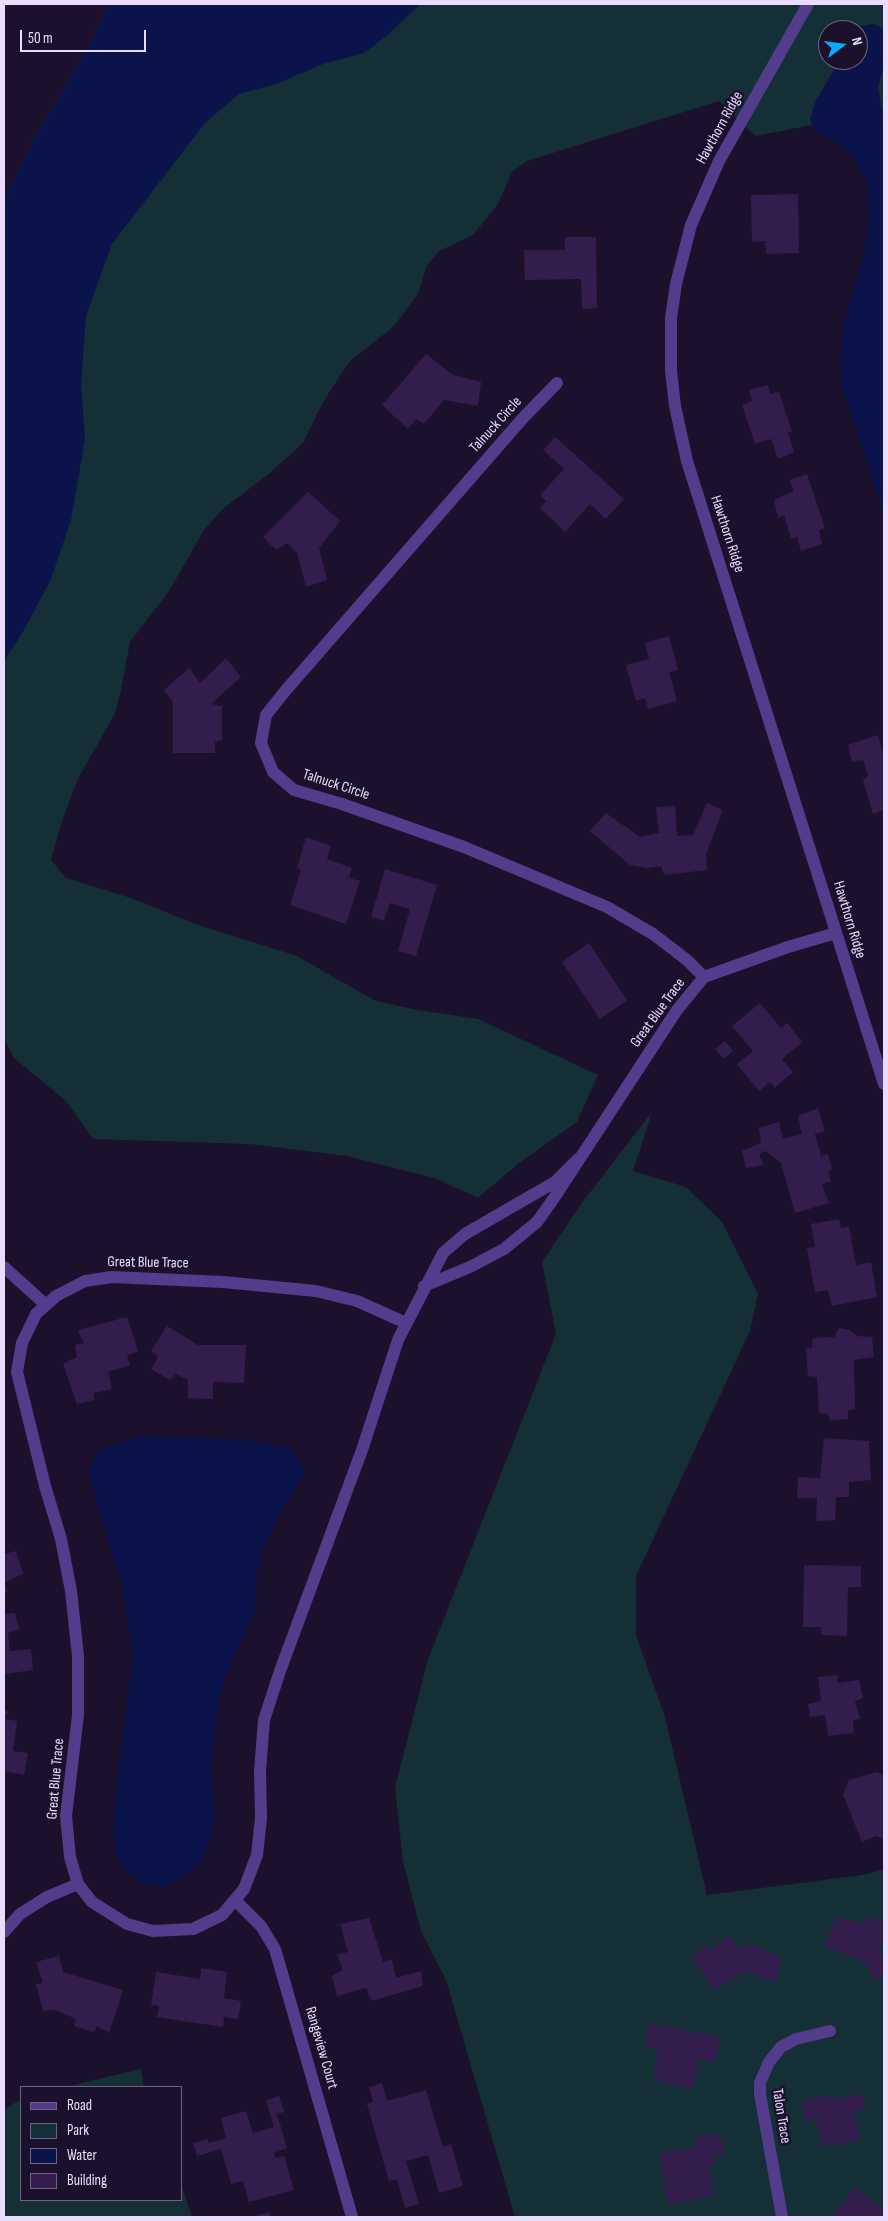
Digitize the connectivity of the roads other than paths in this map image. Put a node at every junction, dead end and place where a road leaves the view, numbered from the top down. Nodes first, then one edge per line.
1 (808, 4) edge
2 (557, 383) dead end
3 (836, 933) junction
4 (704, 978) junction
5 (884, 1084) edge
6 (578, 1159) junction
7 (4, 1267) edge
8 (424, 1286) junction
9 (46, 1305) junction
10 (406, 1323) junction
11 (78, 1884) junction
12 (235, 1900) junction
13 (4, 1932) edge
14 (830, 2031) dead end
15 (352, 2217) edge
16 (782, 2217) edge

1 - 3 street, Hawthorn Ridge
2 - 4 street, Talnuck Circle
3 - 4 street, Great Blue Trace
3 - 5 street, Hawthorn Ridge
4 - 6 street, Great Blue Trace
6 - 8 street, Great Blue Trace
6 - 8 street, Great Blue Trace
7 - 9 street
8 - 10 street, Great Blue Trace
9 - 10 street, Great Blue Trace
9 - 11 street, Great Blue Trace
10 - 12 street, Great Blue Trace
11 - 12 street, Great Blue Trace
11 - 13 street
12 - 15 street, Rangeview Court
14 - 16 street, Talon Trace

